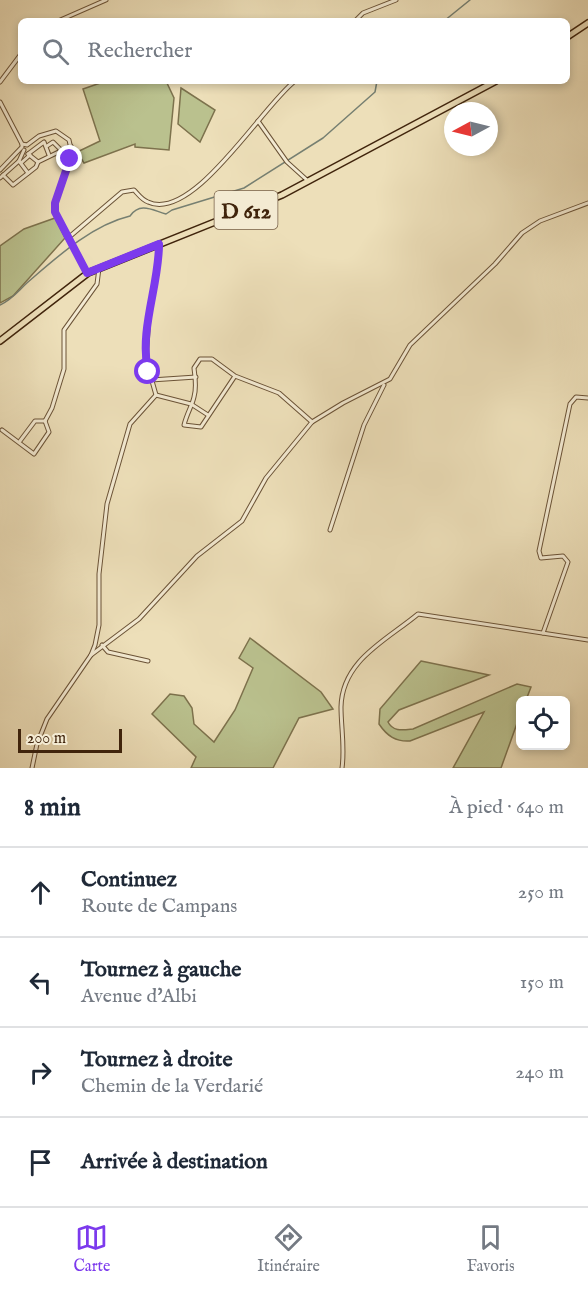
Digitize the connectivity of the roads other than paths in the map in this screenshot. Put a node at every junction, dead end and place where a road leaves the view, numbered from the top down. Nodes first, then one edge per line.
1 (106, 0) edge
2 (396, 0) edge
3 (65, 18) edge
4 (358, 18) edge
5 (588, 23) edge
6 (570, 35) edge
7 (18, 58) edge
8 (0, 82) edge
9 (292, 84) edge
10 (490, 84) edge
11 (0, 102) edge
12 (258, 121) junction
13 (48, 146) junction
14 (71, 146) junction
15 (23, 147) junction
16 (61, 150) junction
17 (29, 155) junction
18 (49, 155) junction
19 (20, 162) junction
20 (38, 162) junction
21 (0, 170) edge
22 (28, 173) junction
23 (1, 176) edge
24 (308, 182) junction
25 (588, 203) edge
26 (68, 238) junction
27 (159, 244) junction
28 (99, 268) junction
29 (87, 273) junction
30 (0, 341) edge
31 (235, 376) junction
32 (196, 377) junction
33 (152, 380) junction
34 (385, 383) junction
35 (156, 395) junction
36 (588, 398) edge
37 (191, 404) junction
38 (208, 415) junction
39 (45, 421) junction
40 (312, 422) junction
41 (2, 430) dead end
42 (20, 441) junction
43 (330, 530) dead end
44 (543, 633) junction
45 (588, 640) edge
46 (102, 645) junction
47 (91, 655) junction
48 (148, 661) dead end
49 (32, 768) edge
50 (342, 768) edge

1 - 3 street
2 - 4 street
5 - 6 main road
7 - 8 street
9 - 12 street
10 - 24 main road, D 612
11 - 15 street
12 - 24 street
12 - 26 street
13 - 16 street
13 - 17 street
13 - 18 street
14 - 15 street
14 - 16 street
14 - 26 street
15 - 17 street
15 - 19 street
15 - 21 street
16 - 18 street
17 - 19 street
17 - 20 street
18 - 20 street
19 - 22 street
19 - 23 street
20 - 22 street
22 - 23 street
24 - 27 main road, D 612
25 - 34 street
26 - 29 street
27 - 28 main road, D 612
27 - 33 street
28 - 29 main road, D 612
28 - 39 street
29 - 30 main road, D 612
31 - 32 street
31 - 38 street
31 - 40 street
32 - 33 street
32 - 37 street
33 - 35 street
34 - 40 street
34 - 43 street
35 - 37 street
35 - 47 street
36 - 44 street
37 - 38 street
37 - 38 street
39 - 42 street
39 - 42 street
40 - 46 street
41 - 42 street
44 - 45 street
44 - 50 street
46 - 47 street
46 - 48 street
47 - 49 street

